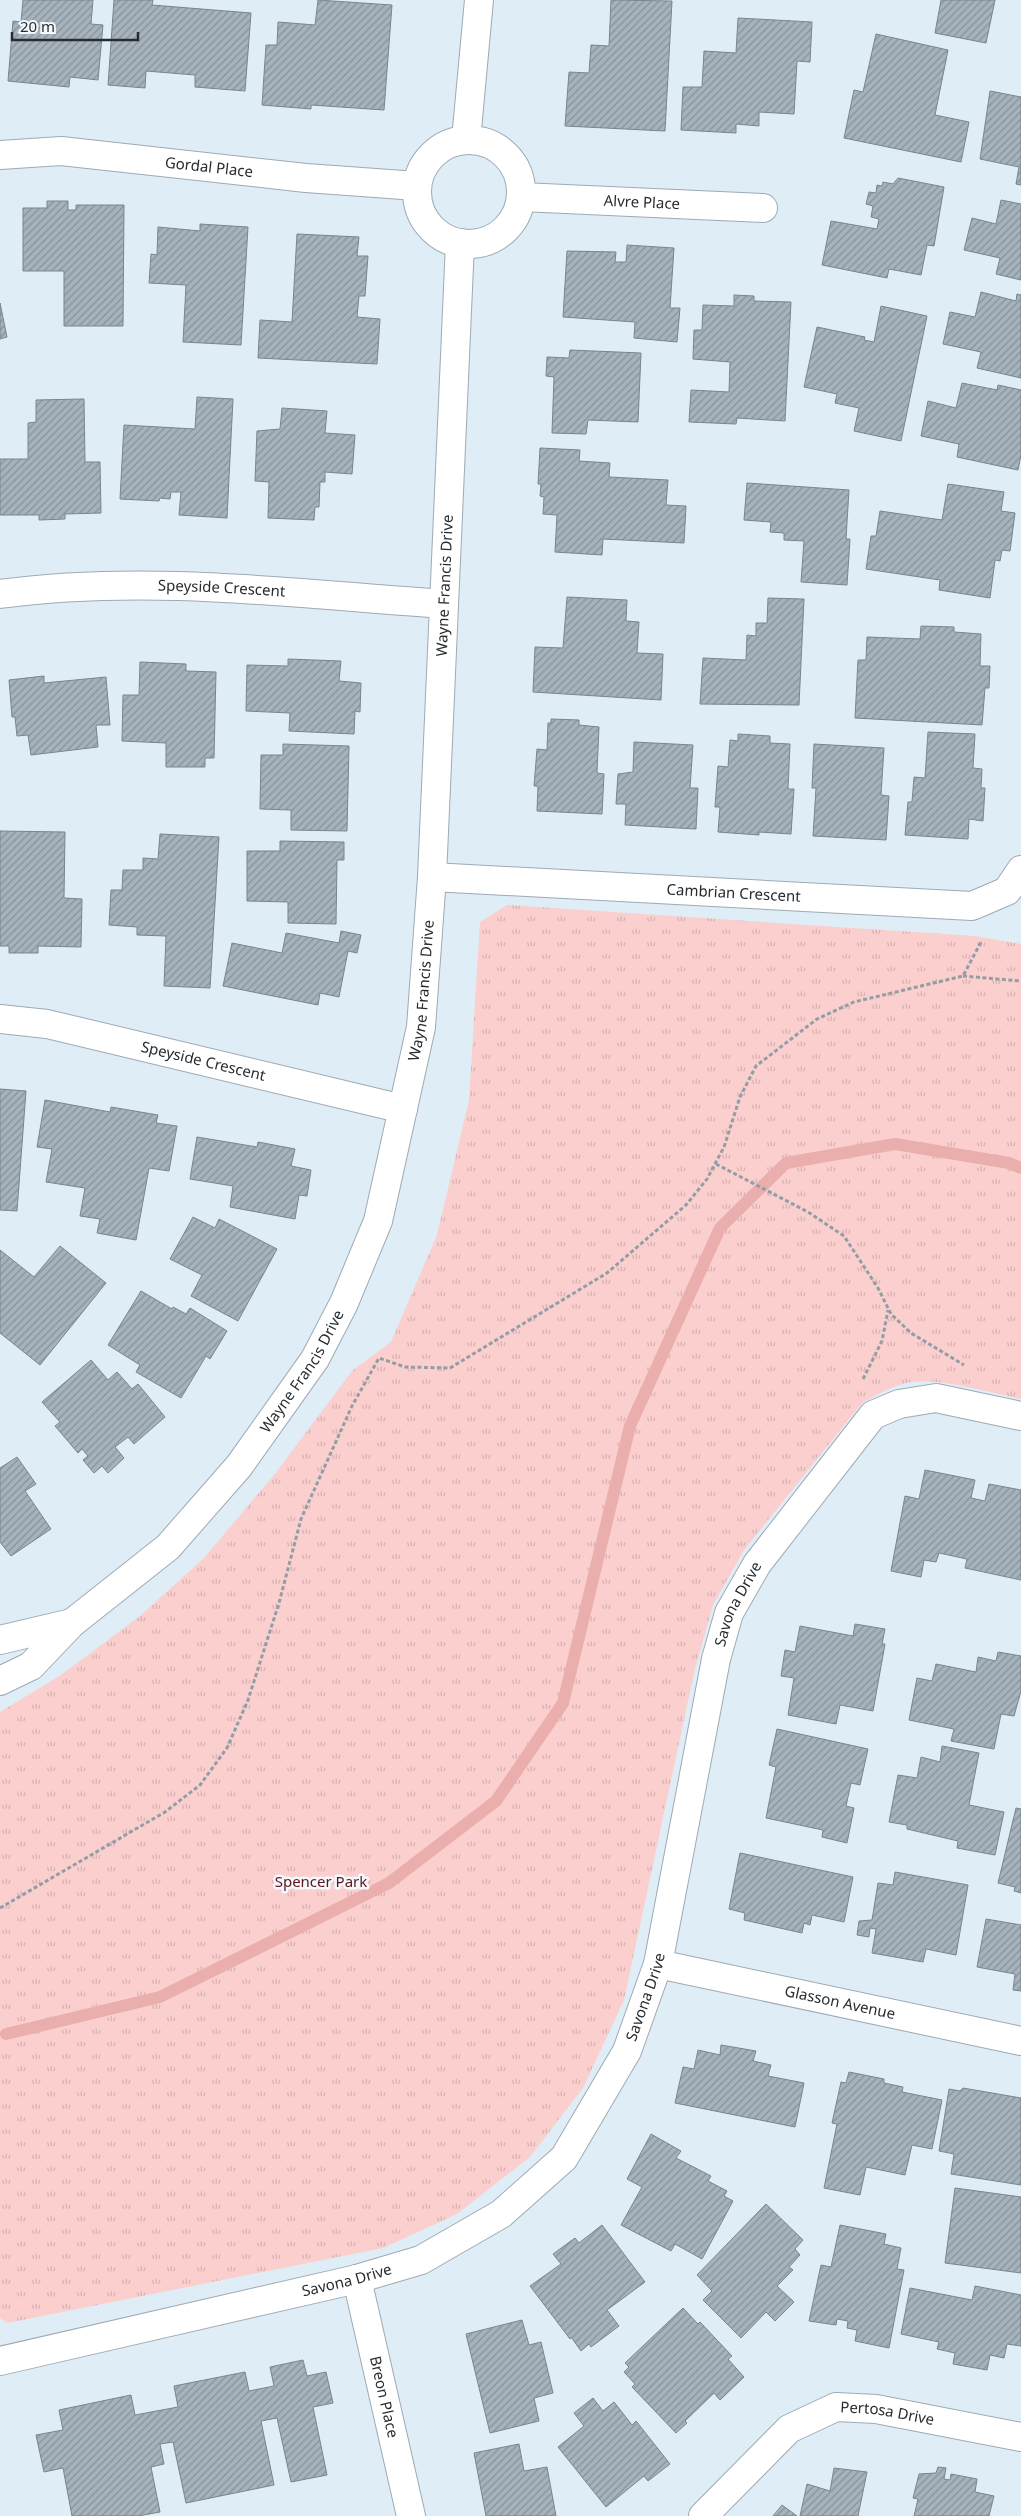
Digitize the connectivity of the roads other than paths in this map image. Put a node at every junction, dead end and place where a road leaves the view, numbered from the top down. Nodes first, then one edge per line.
1 (479, 0) edge
2 (466, 140) junction
3 (0, 155) edge
4 (417, 186) junction
5 (521, 197) junction
6 (763, 208) dead end
7 (460, 243) junction
8 (0, 594) edge
9 (444, 604) junction
10 (1021, 870) edge
11 (432, 877) junction
12 (0, 1019) edge
13 (404, 1110) junction
14 (1021, 1416) edge
15 (72, 1623) junction
16 (0, 1640) edge
17 (0, 1681) edge
18 (658, 1964) junction
19 (1021, 2041) edge
20 (357, 2279) junction
21 (0, 2361) edge
22 (1021, 2438) edge
23 (411, 2516) edge
24 (703, 2516) edge

1 - 2 street
2 - 4 street
2 - 5 street
3 - 4 street, Gordal Place
4 - 7 street
5 - 6 street, Alvre Place
5 - 7 street
7 - 9 street, Wayne Francis Drive
8 - 9 street, Speyside Crescent
9 - 11 street, Wayne Francis Drive
10 - 11 street, Cambrian Crescent
11 - 13 street, Wayne Francis Drive
12 - 13 street, Speyside Crescent
13 - 15 street, Wayne Francis Drive
14 - 18 street, Savona Drive
15 - 16 street, Wayne Francis Drive
15 - 17 street, Wayne Francis Drive
18 - 19 street, Glasson Avenue
18 - 20 street, Savona Drive
20 - 21 street, Savona Drive
20 - 23 street, Breon Place
22 - 24 street, Pertosa Drive

